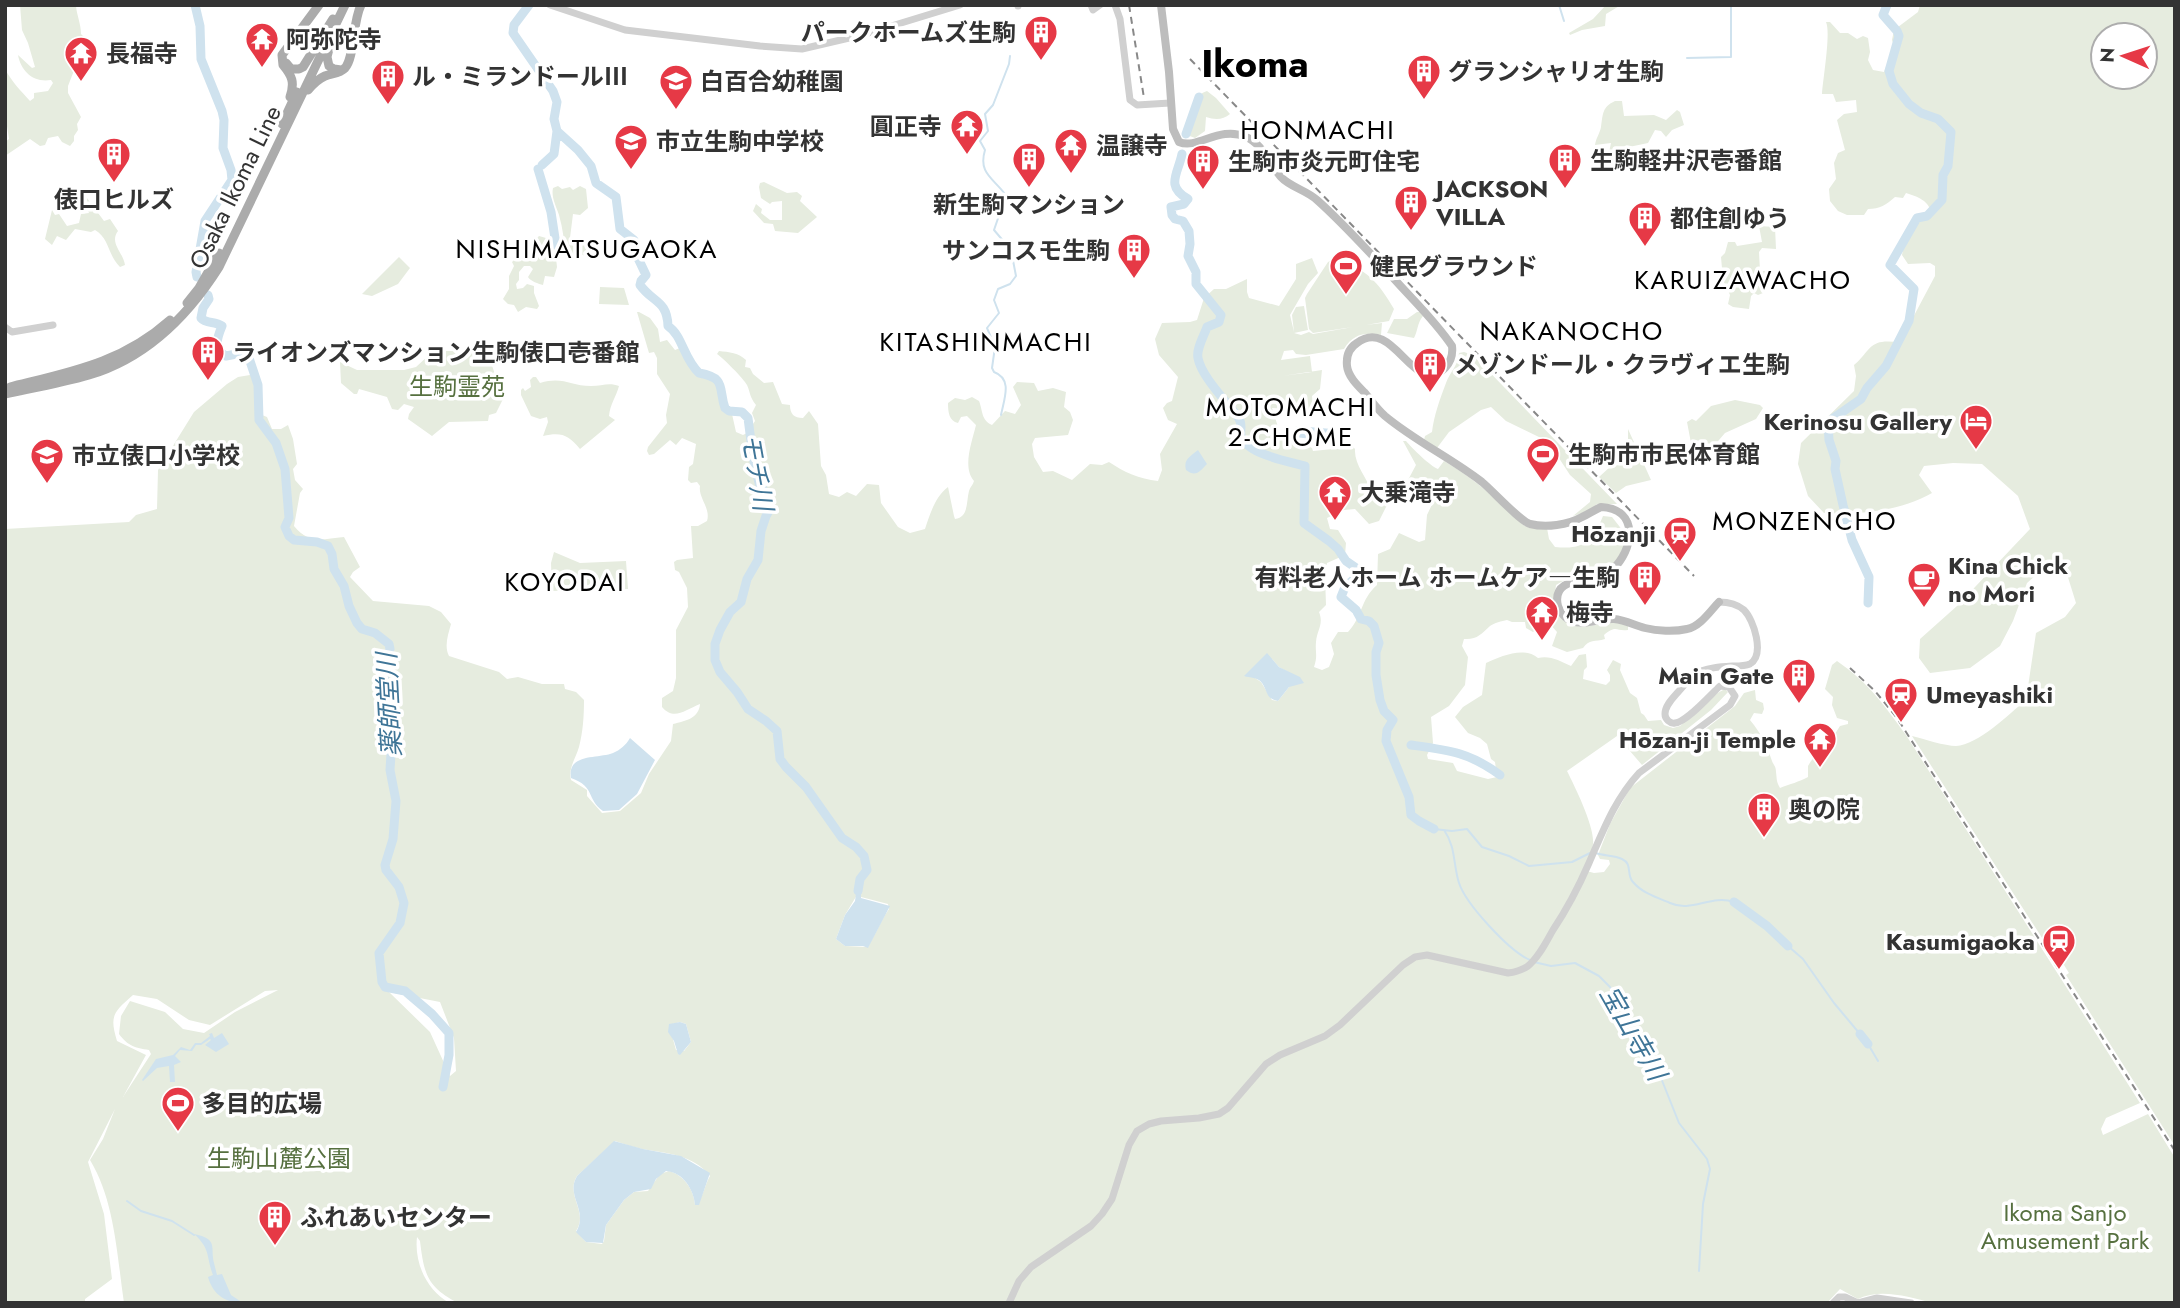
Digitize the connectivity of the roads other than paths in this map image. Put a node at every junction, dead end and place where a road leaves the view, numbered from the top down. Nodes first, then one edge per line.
1 (319, 5) edge
2 (361, 5) edge
3 (550, 5) edge
4 (960, 5) edge
5 (1091, 5) edge
6 (1100, 5) edge
7 (1115, 5) edge
8 (1161, 5) edge
9 (341, 9) edge
10 (285, 51) junction
11 (343, 70) junction
12 (1170, 103) junction
13 (295, 110) junction
14 (276, 138) junction
15 (53, 325) dead end
16 (5, 327) edge
17 (5, 388) edge
18 (5, 394) edge
19 (1719, 602) joint
20 (1009, 1303) edge
21 (1833, 1303) edge
22 (1858, 1303) edge
23 (1911, 1303) edge

1 - 10 main road
2 - 11 main road
3 - 4 street
5 - 6 street
7 - 12 street
8 - 12 main road
9 - 10 main road
9 - 11 main road
9 - 13 main road, Osaka Ikoma Line
9 - 14 main road, Osaka Ikoma Line
10 - 14 main road
11 - 13 main road
12 - 19 main road
13 - 18 main road, Osaka Ikoma Line
14 - 17 main road, Osaka Ikoma Line
15 - 16 street
19 - 20 street
21 - 22 street
22 - 23 street

